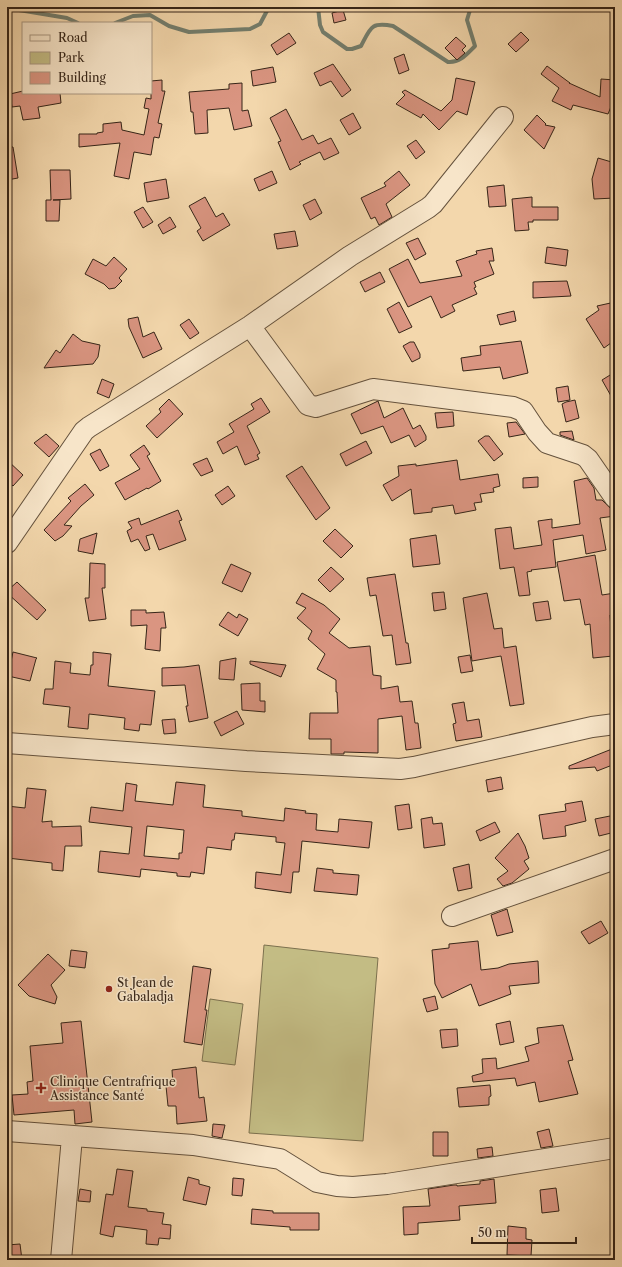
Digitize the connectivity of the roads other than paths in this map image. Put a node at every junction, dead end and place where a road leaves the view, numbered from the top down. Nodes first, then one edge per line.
1 (503, 117) dead end
2 (250, 326) junction
3 (615, 498) edge
4 (7, 543) edge
5 (615, 724) edge
6 (7, 743) edge
7 (615, 859) edge
8 (452, 916) dead end
9 (7, 1131) edge
10 (72, 1137) junction
11 (615, 1148) edge
12 (61, 1260) edge

1 - 2 street
2 - 3 street
2 - 4 street
5 - 6 street
7 - 8 street
9 - 10 street
10 - 11 street
10 - 12 street

